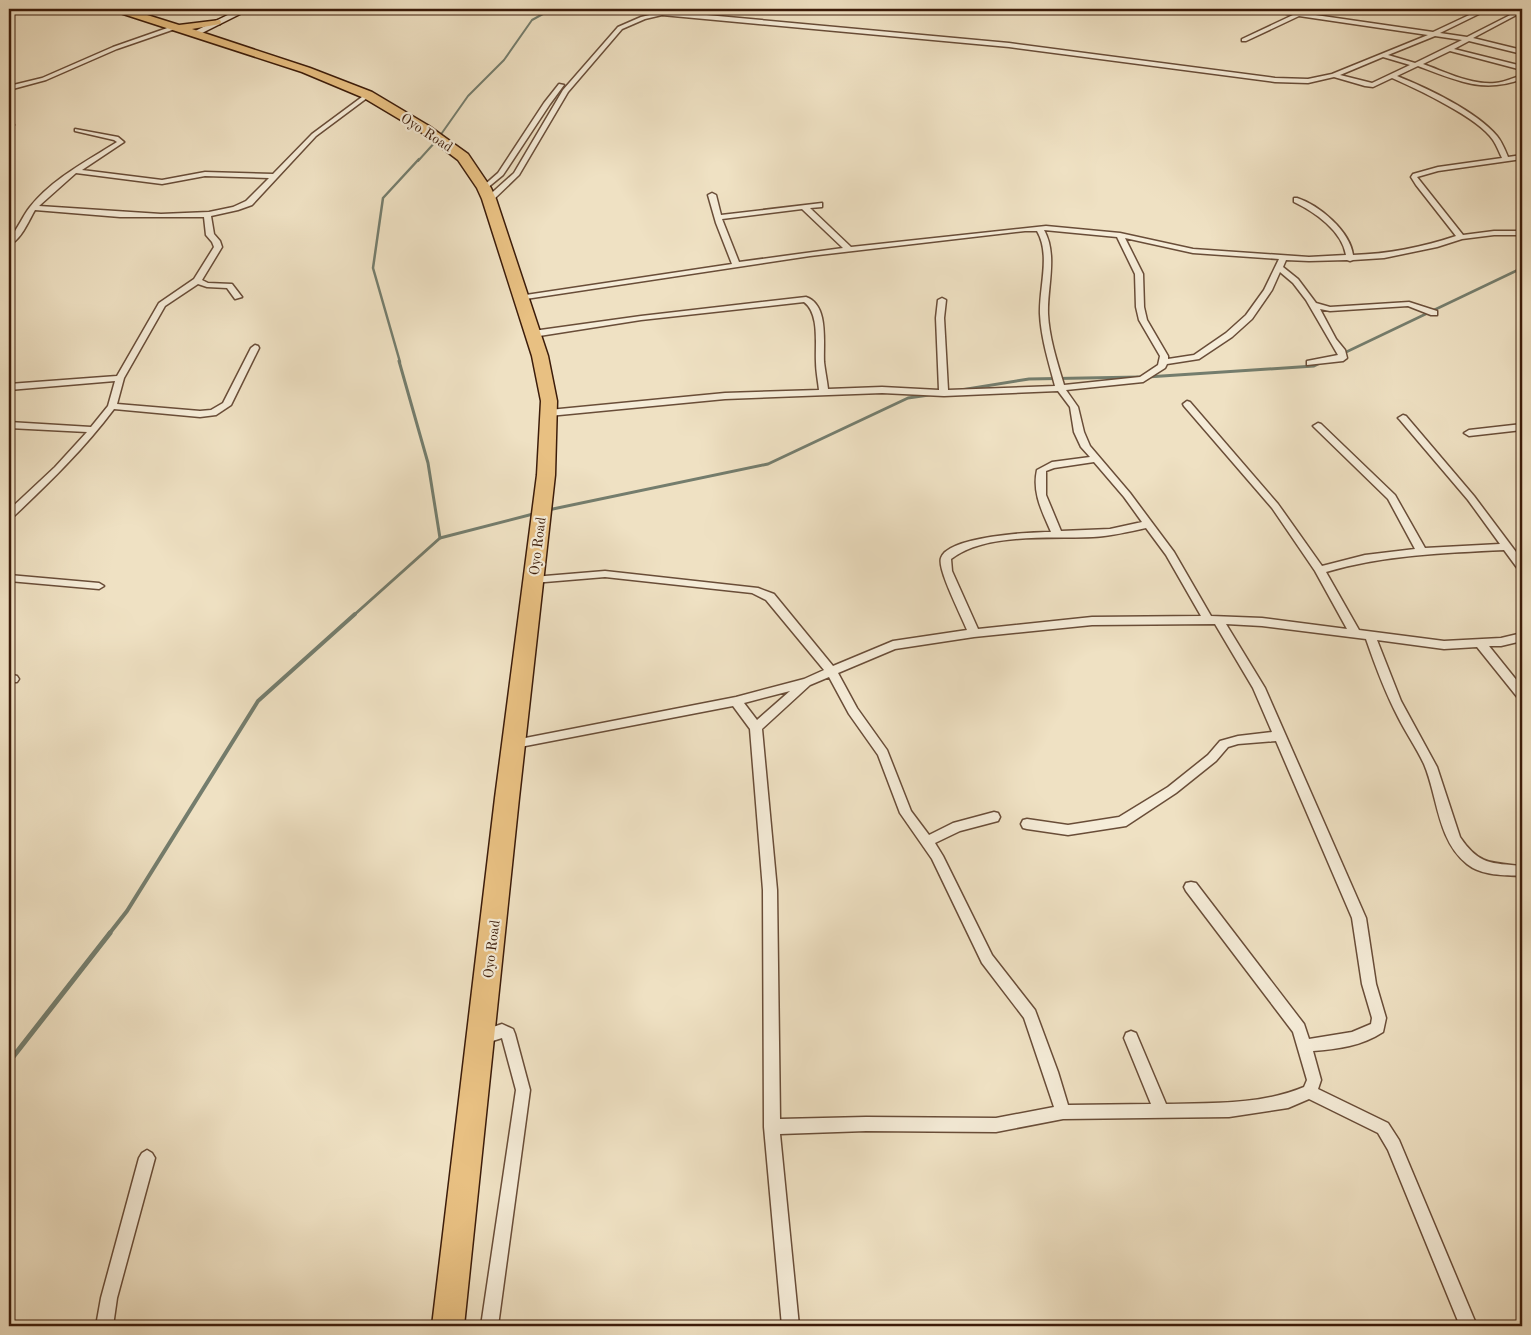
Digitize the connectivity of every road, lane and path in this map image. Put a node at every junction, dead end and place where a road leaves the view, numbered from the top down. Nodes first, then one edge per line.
1 (118, 9) edge
2 (246, 9) edge
3 (680, 9) edge
4 (739, 9) edge
5 (1264, 9) edge
6 (1310, 9) edge
7 (1486, 9) edge
8 (1522, 10) edge
9 (652, 12) junction
10 (662, 13) junction
11 (1299, 14) junction
12 (609, 29) dead end
13 (194, 30) junction
14 (1432, 35) junction
15 (1244, 40) dead end
16 (1465, 40) junction
17 (1449, 49) junction
18 (1522, 52) edge
19 (1381, 55) junction
20 (1522, 58) edge
21 (1417, 64) junction
22 (576, 67) dead end
23 (1522, 68) edge
24 (1334, 75) junction
25 (1392, 76) junction
26 (1522, 76) edge
27 (9, 88) edge
28 (368, 94) junction
29 (9, 120) edge
30 (9, 129) edge
31 (77, 130) dead end
32 (1522, 157) edge
33 (1506, 160) junction
34 (75, 171) junction
35 (275, 176) junction
36 (486, 194) junction
37 (712, 195) dead end
38 (1297, 200) dead end
39 (819, 205) dead end
40 (804, 207) junction
41 (33, 208) junction
42 (207, 214) junction
43 (719, 217) junction
44 (1039, 228) junction
45 (1522, 233) edge
46 (1120, 235) junction
47 (1461, 237) junction
48 (9, 243) edge
49 (849, 249) junction
50 (1283, 258) junction
51 (1350, 259) junction
52 (736, 265) junction
53 (1279, 268) junction
54 (198, 281) junction
55 (238, 297) dead end
56 (520, 298) junction
57 (942, 300) dead end
58 (1311, 304) junction
59 (1434, 313) dead end
60 (533, 334) junction
61 (255, 348) dead end
62 (1164, 362) junction
63 (1310, 363) dead end
64 (120, 378) junction
65 (1058, 382) junction
66 (9, 387) edge
67 (824, 391) junction
68 (944, 393) junction
69 (1187, 404) dead end
70 (112, 406) junction
71 (548, 413) junction
72 (1403, 418) dead end
73 (9, 425) edge
74 (1318, 426) dead end
75 (1522, 427) edge
76 (94, 430) junction
77 (1469, 433) dead end
78 (1096, 459) junction
79 (9, 515) edge
80 (1148, 524) junction
81 (1057, 533) junction
82 (1507, 547) junction
83 (1422, 552) junction
84 (1522, 568) edge
85 (1320, 570) junction
86 (9, 578) edge
87 (533, 580) junction
88 (100, 586) dead end
89 (1213, 620) junction
90 (974, 633) junction
91 (1355, 633) junction
92 (1370, 635) junction
93 (1522, 637) edge
94 (1480, 644) junction
95 (831, 671) junction
96 (807, 682) junction
97 (1522, 694) edge
98 (736, 701) junction
99 (756, 728) junction
100 (1281, 736) junction
101 (515, 744) junction
102 (994, 817) dead end
103 (1027, 824) dead end
104 (927, 841) junction
105 (1522, 871) edge
106 (1191, 886) dead end
107 (480, 1038) junction
108 (1131, 1038) dead end
109 (1304, 1046) junction
110 (1309, 1092) junction
111 (1063, 1112) junction
112 (1162, 1112) junction
113 (772, 1127) junction
114 (147, 1158) dead end
115 (104, 1326) edge
116 (448, 1326) edge
117 (489, 1326) edge
118 (790, 1326) edge
119 (1468, 1326) edge

1 - 13 highway, Oyo Road
2 - 13 street
3 - 9 street
4 - 10 street
5 - 11 street
6 - 11 street
7 - 14 street
8 - 16 street
9 - 10 street
9 - 12 street
10 - 24 street
10 - 36 street
11 - 14 street
11 - 15 street
13 - 27 street
13 - 28 highway, Oyo Road
14 - 16 street
14 - 19 street
16 - 17 street
16 - 18 street
16 - 20 street
17 - 21 street
17 - 23 street
19 - 21 street
19 - 24 street
21 - 25 street
21 - 26 street
22 - 36 street
24 - 25 street
25 - 33 street
28 - 35 street
28 - 36 highway, Oyo Road
29 - 30 street
31 - 34 street
32 - 33 street
33 - 47 street
34 - 35 street
34 - 41 street
35 - 42 street
36 - 56 highway, Oyo Road
37 - 43 street
38 - 51 street
39 - 40 street
40 - 43 street
40 - 49 street
41 - 42 street
41 - 48 street
42 - 54 street
43 - 52 street
44 - 46 street
44 - 49 street
44 - 65 street
45 - 47 street
46 - 50 street
46 - 62 street
47 - 51 street
49 - 52 street
50 - 51 street
50 - 53 street
52 - 56 street
53 - 58 street
53 - 62 street
54 - 55 street
54 - 64 street
56 - 60 highway, Oyo Road
57 - 68 street
58 - 59 street
58 - 63 street
60 - 67 street
60 - 71 highway, Oyo Road
61 - 70 street
62 - 65 street
64 - 66 street
64 - 70 street
65 - 68 street
65 - 78 street
67 - 68 street
67 - 71 street
69 - 85 street
70 - 76 street
71 - 87 highway, Oyo Road
72 - 82 street
73 - 76 street
74 - 83 street
75 - 77 street
76 - 79 street
78 - 80 street
78 - 81 street
80 - 81 street
80 - 89 street
81 - 90 street
82 - 83 street
82 - 84 street
83 - 85 street
85 - 91 street
86 - 88 street
87 - 95 street
87 - 101 highway, Oyo Road
89 - 90 street
89 - 91 street
89 - 100 street
90 - 95 street
91 - 92 street
92 - 94 street
92 - 105 street
93 - 94 street
94 - 97 street
95 - 96 street
95 - 104 street
96 - 98 street
96 - 99 street
98 - 99 street
98 - 101 street
99 - 113 street
100 - 103 street
100 - 109 street
101 - 107 highway, Oyo Road
102 - 104 street
104 - 111 street
106 - 109 street
107 - 116 highway, Oyo Road
107 - 117 street
108 - 112 street
109 - 110 street
110 - 112 street
110 - 119 street
111 - 112 street
111 - 113 street
113 - 118 street
114 - 115 street

